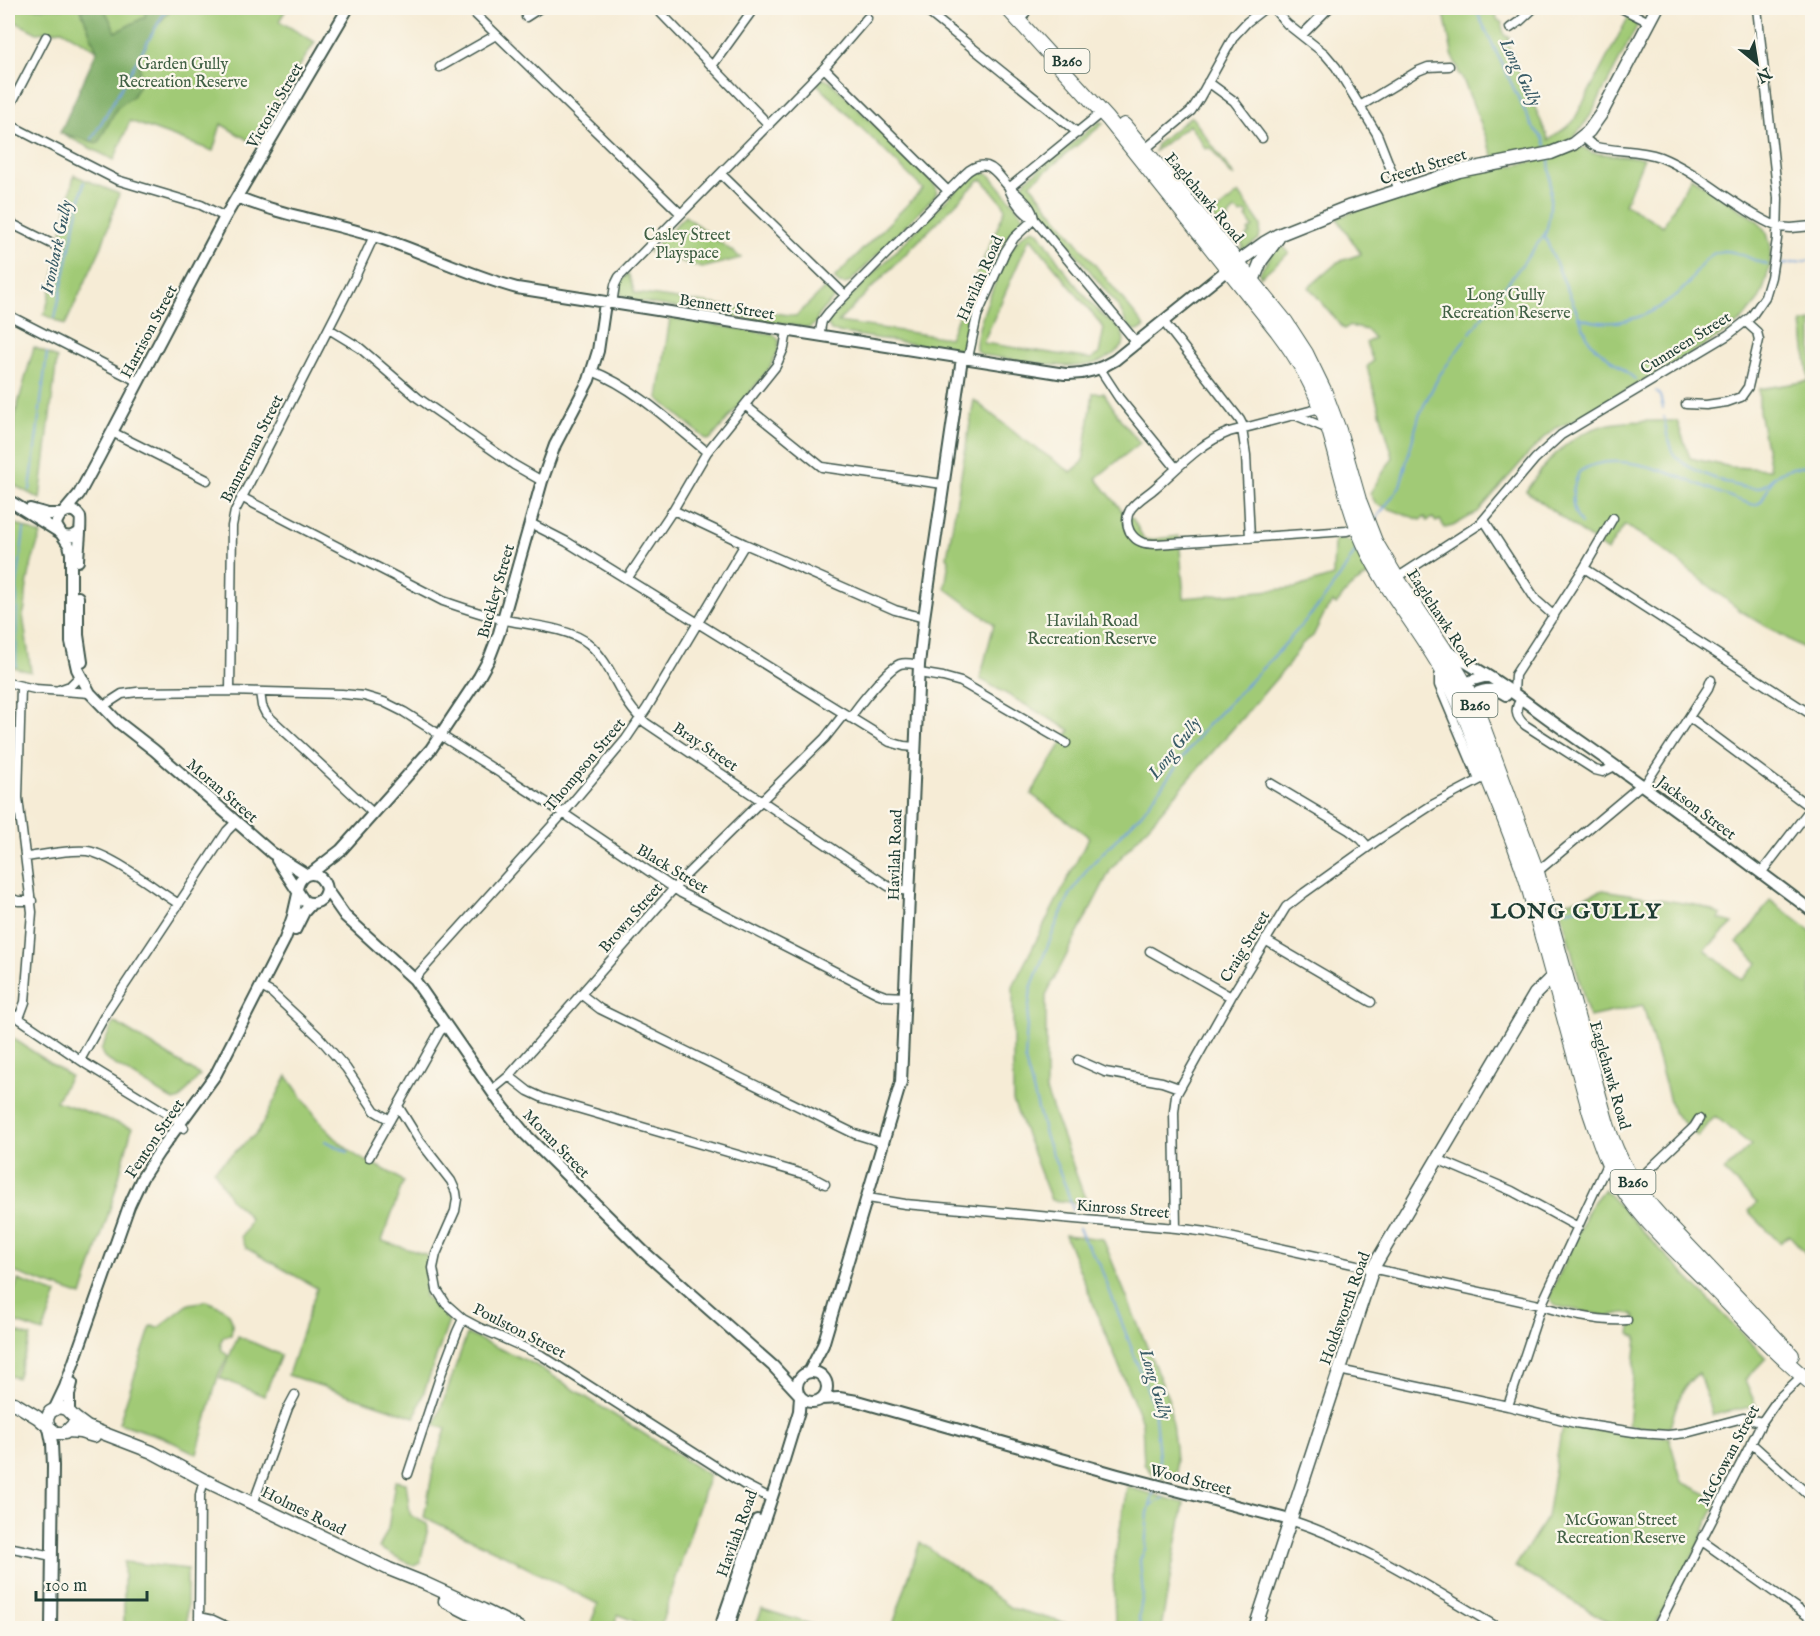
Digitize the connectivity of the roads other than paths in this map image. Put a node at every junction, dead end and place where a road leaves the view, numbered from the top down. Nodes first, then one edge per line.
1 (348, 8) edge
2 (469, 8) edge
3 (540, 8) edge
4 (656, 8) edge
5 (754, 8) edge
6 (923, 8) edge
7 (1007, 8) edge
8 (1265, 8) edge
9 (1273, 8) edge
10 (1329, 8) edge
11 (1534, 8) edge
12 (1621, 8) edge
13 (1657, 8) edge
14 (1757, 8) edge
15 (1023, 13) edge
16 (526, 16) dead end
17 (867, 18) dead end
18 (1649, 22) junction
19 (1510, 28) dead end
20 (496, 35) junction
21 (1302, 35) junction
22 (46, 37) dead end
23 (712, 66) junction
24 (1449, 66) dead end
25 (440, 67) dead end
26 (824, 68) junction
27 (1208, 82) junction
28 (1360, 106) junction
29 (8, 110) edge
30 (1105, 110) junction
31 (8, 124) edge
32 (769, 125) junction
33 (1078, 133) junction
34 (1583, 137) junction
35 (1262, 138) dead end
36 (1144, 150) junction
37 (721, 174) junction
38 (1010, 188) junction
39 (1399, 190) junction
40 (948, 191) junction
41 (237, 197) junction
42 (681, 214) junction
43 (225, 217) junction
44 (1034, 219) junction
45 (8, 222) edge
46 (1812, 226) edge
47 (1778, 227) junction
48 (1282, 233) junction
49 (374, 236) junction
50 (58, 247) dead end
51 (1232, 266) junction
52 (1253, 281) junction
53 (845, 295) junction
54 (608, 303) junction
55 (8, 315) edge
56 (1163, 321) junction
57 (1746, 322) junction
58 (329, 329) junction
59 (787, 331) junction
60 (819, 336) junction
61 (1137, 343) junction
62 (965, 358) junction
63 (1100, 369) junction
64 (592, 371) junction
65 (139, 382) junction
66 (1686, 404) dead end
67 (746, 406) junction
68 (1321, 408) junction
69 (1295, 415) junction
70 (1243, 429) junction
71 (1328, 429) junction
72 (112, 432) junction
73 (707, 452) junction
74 (98, 459) junction
75 (1176, 468) junction
76 (207, 480) dead end
77 (542, 481) junction
78 (943, 484) junction
79 (241, 497) junction
80 (10, 502) edge
81 (673, 510) junction
82 (62, 513) junction
83 (79, 515) junction
84 (1613, 518) dead end
85 (1484, 520) junction
86 (530, 523) junction
87 (80, 531) junction
88 (60, 533) junction
89 (1365, 533) junction
90 (1250, 538) junction
91 (745, 544) junction
92 (1584, 568) junction
93 (627, 579) junction
94 (1392, 581) junction
95 (1554, 615) junction
96 (924, 618) junction
97 (503, 619) junction
98 (697, 622) junction
99 (1445, 650) junction
100 (919, 669) junction
101 (1442, 675) junction
102 (1515, 675) junction
103 (1488, 676) junction
104 (84, 680) junction
105 (1711, 680) dead end
106 (8, 683) edge
107 (1501, 684) junction
108 (21, 687) junction
109 (58, 691) junction
110 (230, 691) junction
111 (260, 692) junction
112 (90, 693) junction
113 (1462, 693) junction
114 (1518, 698) junction
115 (108, 703) junction
116 (1478, 713) junction
117 (1812, 715) edge
118 (847, 716) junction
119 (1689, 717) junction
120 (640, 718) junction
121 (441, 736) junction
122 (1066, 743) dead end
123 (915, 747) junction
124 (154, 750) junction
125 (1615, 766) junction
126 (1483, 778) junction
127 (1270, 783) dead end
128 (1643, 785) junction
129 (9, 795) dead end
130 (18, 798) junction
131 (761, 800) junction
132 (1811, 808) edge
133 (563, 813) junction
134 (374, 814) junction
135 (237, 822) junction
136 (1368, 847) junction
137 (341, 850) junction
138 (272, 853) junction
139 (26, 857) junction
140 (1537, 872) junction
141 (1761, 873) junction
142 (308, 874) junction
143 (326, 886) junction
144 (674, 888) junction
145 (909, 891) junction
146 (298, 892) junction
147 (8, 897) edge
148 (32, 901) junction
149 (315, 902) junction
150 (179, 904) junction
151 (1812, 911) edge
152 (345, 916) junction
153 (1265, 940) junction
154 (1150, 951) dead end
155 (1560, 976) junction
156 (414, 980) junction
157 (263, 988) junction
158 (582, 995) junction
159 (905, 997) junction
160 (1231, 997) junction
161 (1371, 1002) dead end
162 (8, 1011) edge
163 (19, 1018) junction
164 (447, 1026) junction
165 (80, 1060) junction
166 (1078, 1060) dead end
167 (509, 1076) junction
168 (1179, 1088) junction
169 (492, 1090) junction
170 (398, 1106) junction
171 (1699, 1119) dead end
172 (390, 1120) junction
173 (182, 1126) junction
174 (884, 1143) junction
175 (369, 1157) dead end
176 (1437, 1159) junction
177 (1608, 1162) junction
178 (825, 1184) dead end
179 (1634, 1184) junction
180 (868, 1198) junction
181 (1578, 1227) junction
182 (1176, 1228) junction
183 (1373, 1268) junction
184 (1541, 1306) junction
185 (463, 1319) junction
186 (1627, 1320) dead end
187 (823, 1345) junction
188 (773, 1366) junction
189 (1339, 1370) junction
190 (805, 1374) junction
191 (1809, 1376) edge
192 (825, 1379) junction
193 (799, 1394) junction
194 (295, 1395) dead end
195 (819, 1400) junction
196 (11, 1401) edge
197 (857, 1401) junction
198 (1508, 1406) junction
199 (52, 1410) junction
200 (70, 1412) junction
201 (1761, 1422) junction
202 (48, 1427) junction
203 (794, 1430) junction
204 (67, 1432) junction
205 (1751, 1443) junction
206 (53, 1466) junction
207 (408, 1474) dead end
208 (204, 1480) junction
209 (769, 1498) junction
210 (1812, 1498) edge
211 (253, 1504) junction
212 (1290, 1520) junction
213 (1702, 1541) junction
214 (8, 1547) edge
215 (52, 1556) junction
216 (199, 1617) junction
217 (479, 1619) edge
218 (1812, 1619) edge
219 (1661, 1628) edge
220 (51, 1629) edge
221 (199, 1629) edge
222 (230, 1629) edge
223 (498, 1629) edge
224 (519, 1629) edge
225 (720, 1629) edge
226 (728, 1629) edge
227 (1255, 1629) edge
228 (1499, 1629) edge

1 - 41 street, Victoria Street
2 - 20 street
3 - 16 street
4 - 23 street
5 - 23 street
6 - 33 street
7 - 15 main road, Eaglehawk Road / B260
8 - 27 street
9 - 21 street
10 - 21 street
11 - 19 street
12 - 18 street
13 - 18 main road
14 - 47 street, Cunneen Street
15 - 30 main road, Eaglehawk Road / B260
17 - 26 street
18 - 34 main road
20 - 25 street
20 - 42 street
21 - 28 street
22 - 29 street
23 - 32 street
24 - 28 street
26 - 32 street
26 - 40 street
27 - 35 street
27 - 36 street
28 - 39 street
30 - 33 street
30 - 36 main road, Eaglehawk Road / B260
30 - 51 main road, Eaglehawk Road / B260
31 - 43 street
32 - 37 street
33 - 38 street
34 - 39 main road, Creeth Street
34 - 47 street
36 - 51 main road, Eaglehawk Road / B260
37 - 42 street
37 - 53 street
38 - 40 street
38 - 44 street
39 - 48 main road, Creeth Street
40 - 53 street
41 - 43 street, Victoria Street
41 - 49 street, Bennett Street
42 - 54 street
43 - 65 street, Harrison Street
44 - 61 street
44 - 62 street, Havilah Road
45 - 50 street
46 - 47 street
47 - 57 street, Cunneen Street
48 - 51 main road, Creeth Street
48 - 52 main road
49 - 54 street, Bennett Street
49 - 58 street, Bannerman Street
51 - 52 main road, Eaglehawk Road / B260
51 - 56 street, Creeth Street
51 - 68 main road, Eaglehawk Road / B260
52 - 89 main road, Eaglehawk Road / B260
53 - 60 street
54 - 59 street, Bennett Street
54 - 64 street, Buckley Street
55 - 65 street
56 - 61 street, Creeth Street
56 - 70 street
57 - 66 street
57 - 85 street, Cunneen Street
58 - 77 street
58 - 79 street, Bannerman Street
59 - 60 street, Bennett Street
59 - 67 street
60 - 62 street, Bennett Street
61 - 63 street, Creeth Street
62 - 63 street, Bennett Street
62 - 78 street, Havilah Road
63 - 75 street
64 - 73 street
64 - 77 street, Buckley Street
65 - 72 street, Harrison Street
67 - 73 street
67 - 78 street
68 - 69 street
68 - 71 main road, Eaglehawk Road / B260
69 - 70 street
69 - 71 street
70 - 75 street
70 - 90 street
71 - 89 main road, Eaglehawk Road / B260
72 - 74 street, Harrison Street
72 - 76 street
73 - 81 street
74 - 82 street, Harrison Street
74 - 83 street, Harrison Street
75 - 90 street
77 - 86 street, Buckley Street
78 - 96 street, Havilah Road
79 - 97 street, Bray Street
79 - 110 street, Bannerman Street
80 - 82 street
80 - 88 street
81 - 91 street
81 - 93 street
82 - 83 street
82 - 88 street
83 - 87 street
84 - 92 street
85 - 94 street, Cunneen Street
85 - 95 street
86 - 93 street
86 - 97 street, Buckley Street
87 - 88 street
87 - 104 street
88 - 104 street
89 - 90 street
89 - 94 main road, Eaglehawk Road / B260
91 - 96 street
91 - 98 street, Thompson Street
92 - 95 street
92 - 117 street
93 - 98 street
94 - 99 main road, Eaglehawk Road / B260
94 - 101 main road, Eaglehawk Road / B260
95 - 102 street
96 - 100 street, Havilah Road
97 - 120 street, Bray Street
97 - 121 street, Buckley Street
98 - 118 street
98 - 120 street, Thompson Street
99 - 103 street, Jackson Street
99 - 113 main road, Eaglehawk Road / B260
100 - 118 street, Brown Street
100 - 122 street
100 - 123 street, Havilah Road
101 - 113 main road, Eaglehawk Road / B260
101 - 126 street, Eaglehawk Road
102 - 107 street
102 - 114 street
103 - 107 street, Jackson Street
103 - 113 street
104 - 109 street
104 - 112 street, Moran Street
104 - 115 street, Moran Street
105 - 119 street
106 - 108 street
107 - 114 street, Jackson Street
108 - 109 street
108 - 130 street
109 - 112 street
110 - 111 street, Black Street
110 - 115 street, Black Street
111 - 121 street, Black Street
111 - 134 street
112 - 124 street, Moran Street
113 - 114 street, Jackson Street
113 - 116 main road, Eaglehawk Road / B260
113 - 126 main road, Eaglehawk Road / B260
114 - 125 street, Jackson Street
114 - 125 street
115 - 124 street, Moran Street
116 - 126 main road
116 - 140 main road, Eaglehawk Road / B260
118 - 123 street
118 - 131 street, Brown Street
119 - 128 street
119 - 132 street
120 - 131 street, Bray Street
120 - 133 street, Thompson Street
121 - 133 street, Black Street
121 - 134 street, Buckley Street
123 - 145 street, Havilah Road
124 - 135 street, Moran Street
125 - 128 street, Jackson Street
126 - 136 street, Craig Street
126 - 155 main road, Eaglehawk Road / B260
127 - 136 street
128 - 140 street
128 - 141 street, Jackson Street
129 - 130 street
130 - 139 street
131 - 144 street, Brown Street
131 - 145 street, Bray Street
132 - 141 street
133 - 144 street, Black Street
133 - 156 street, Thompson Street
134 - 137 street, Buckley Street
135 - 138 street, Moran Street
135 - 150 street
136 - 153 street, Craig Street
137 - 142 street, Buckley Street
137 - 143 street, Buckley Street
138 - 142 street, Moran Street
138 - 146 street, Moran Street
139 - 148 street
139 - 150 street
140 - 155 main road, Eaglehawk Road / B260
141 - 151 street, Jackson Street
142 - 143 street
142 - 146 street
143 - 149 street
143 - 152 street, Moran Street
144 - 158 street, Brown Street
144 - 159 street, Black Street
145 - 159 street, Havilah Road
146 - 149 street
146 - 157 street, Fenton Street
147 - 148 street
148 - 163 street
149 - 152 street, Moran Street
149 - 157 street, Fenton Street
150 - 165 street
152 - 156 street, Moran Street
153 - 160 street, Craig Street
153 - 161 street
154 - 160 street
155 - 176 main road, Holdsworth Road
155 - 177 main road, Eaglehawk Road / B260
155 - 179 main road, Eaglehawk Road / B260
156 - 164 street, Moran Street
157 - 172 street
157 - 173 street, Fenton Street
158 - 167 street, Brown Street
158 - 174 street
159 - 174 street, Havilah Road
160 - 168 street, Craig Street
162 - 163 street
163 - 165 street
164 - 169 street, Moran Street
164 - 170 street
165 - 173 street
166 - 168 street
167 - 169 street, Brown Street
167 - 178 street
168 - 182 street, Craig Street
169 - 188 street, Moran Street
170 - 172 street
170 - 185 street, Poulston Street
171 - 179 street
172 - 175 street
173 - 199 street, Fenton Street
173 - 200 street, Fenton Street
174 - 180 street, Havilah Road
176 - 181 street
176 - 183 main road, Holdsworth Road
177 - 181 street
177 - 191 main road, Eaglehawk Road / B260
179 - 191 main road, Eaglehawk Road / B260
180 - 182 street, Kinross Street
180 - 187 street, Havilah Road
181 - 184 street
182 - 183 street, Kinross Street
183 - 184 street, Kinross Street
183 - 189 main road, Holdsworth Road
184 - 186 street, Kinross Street
184 - 198 street
185 - 207 street
185 - 209 street, Poulston Street
187 - 190 street, Havilah Road
187 - 192 street, Havilah Road
188 - 190 street, Moran Street
188 - 193 street, Moran Street
189 - 198 street
189 - 212 main road, Holdsworth Road
190 - 192 street
190 - 193 street
191 - 201 street, McGowan Street
192 - 195 street
192 - 197 street, Wood Street
193 - 195 street
193 - 203 street, Havilah Road
194 - 211 street
195 - 197 street, Wood Street
195 - 203 street, Havilah Road
196 - 199 main road
196 - 202 main road
197 - 212 street, Wood Street
198 - 201 street
199 - 200 main road
199 - 202 main road
200 - 204 main road
200 - 208 main road, Holmes Road
201 - 205 street, McGowan Street
202 - 204 main road
202 - 206 street
203 - 209 street, Havilah Road
204 - 206 street
204 - 208 main road, Holmes Road
205 - 210 street
205 - 213 street, McGowan Street
206 - 215 street
208 - 211 main road, Holmes Road
208 - 216 street
209 - 225 street, Havilah Road
209 - 226 street, Havilah Road
211 - 217 main road, Holmes Road
212 - 227 main road, Holdsworth Road
212 - 228 street, Wood Street
213 - 218 street
213 - 219 street, McGowan Street
214 - 215 street
215 - 220 street
216 - 221 street
216 - 222 street
217 - 223 main road, Holmes Road
217 - 224 main road, Holmes Road

